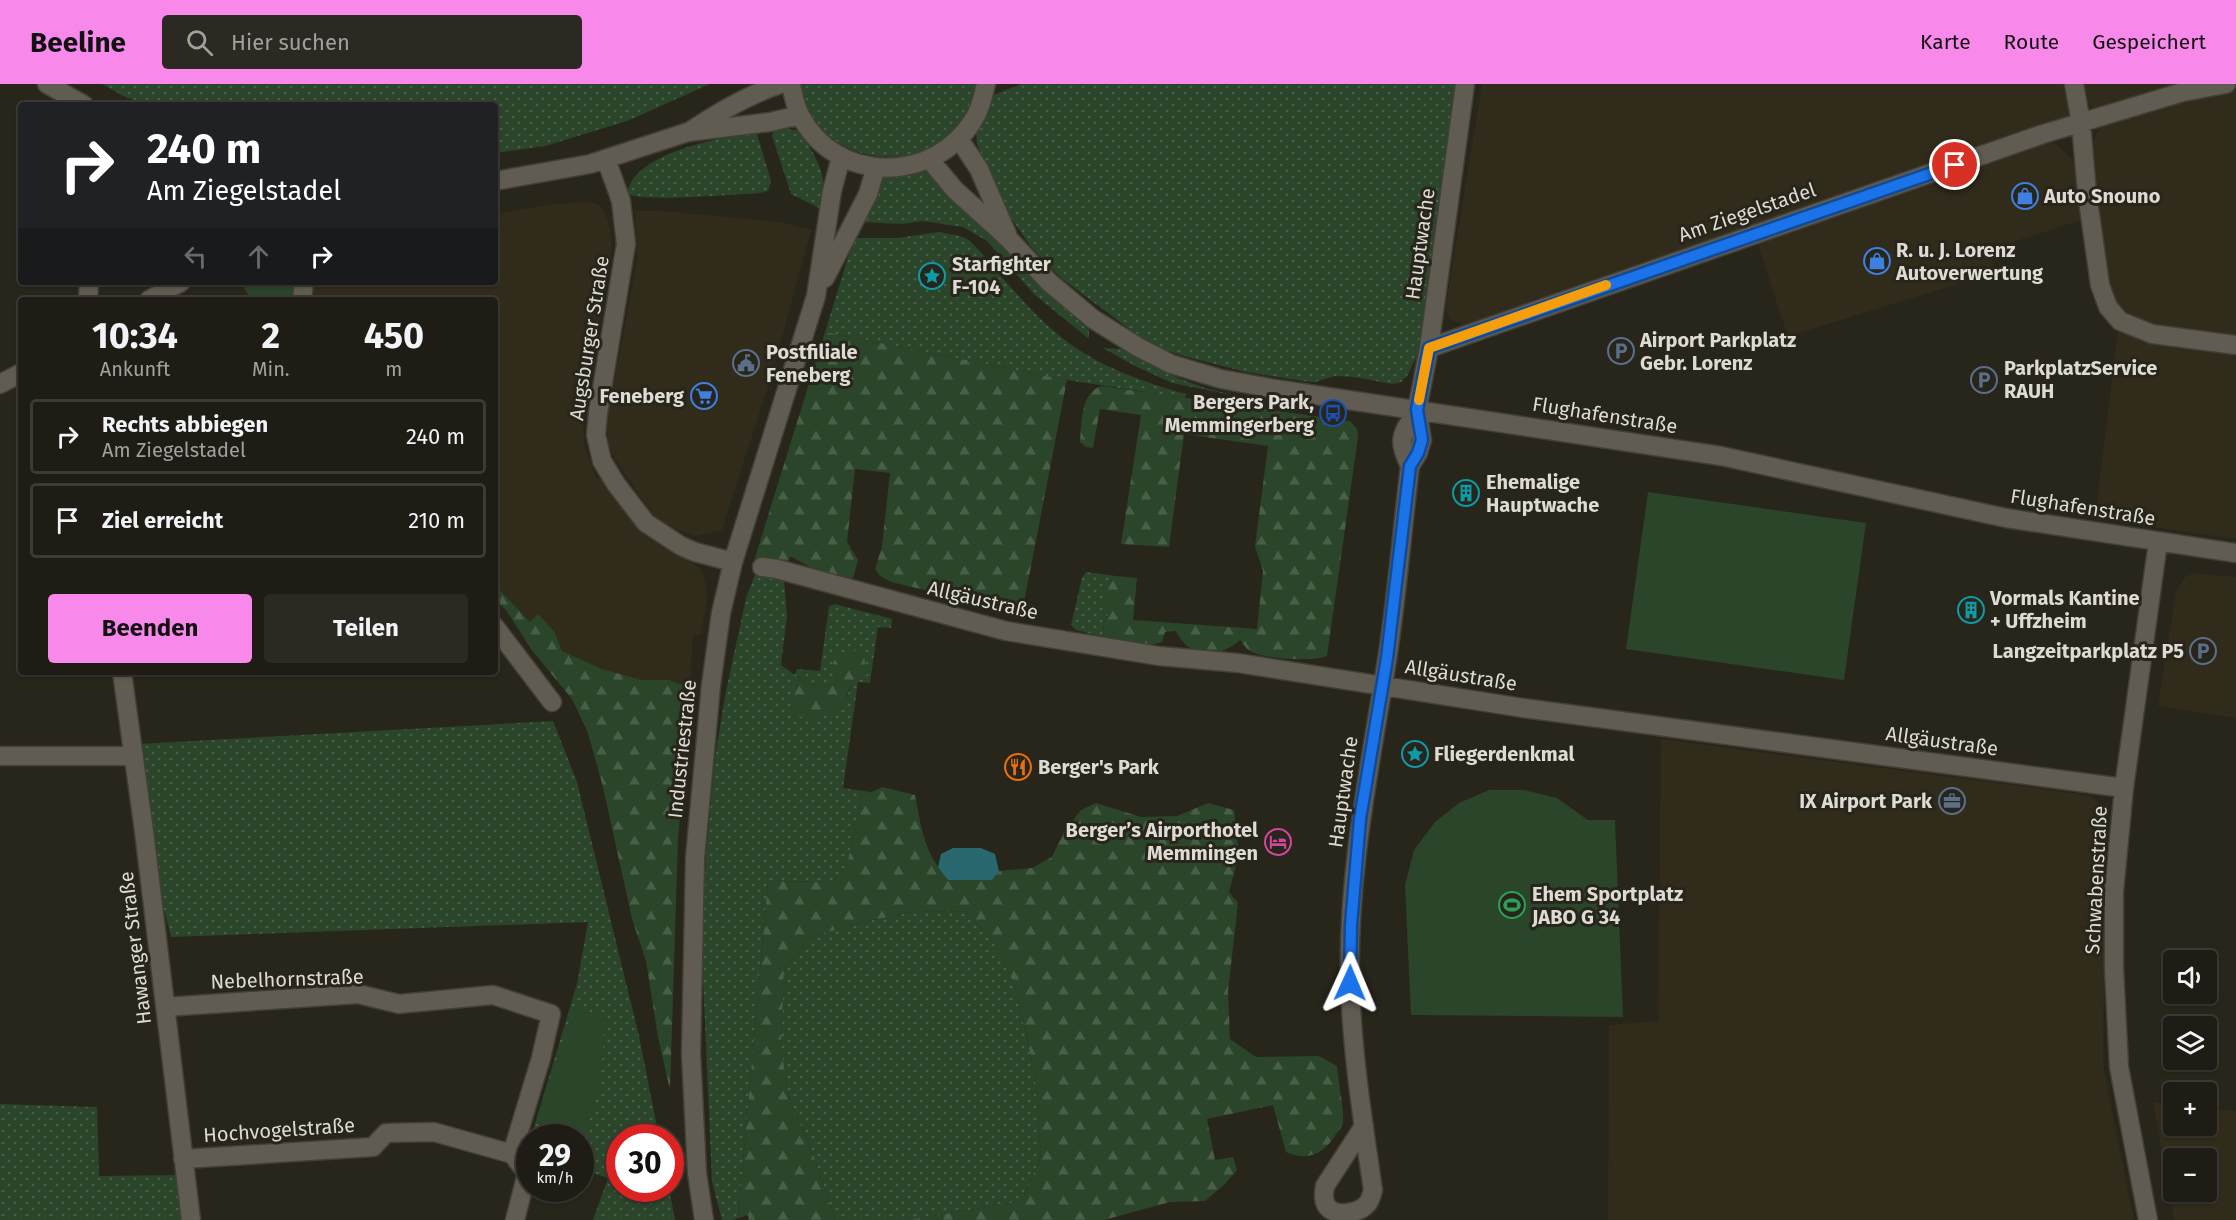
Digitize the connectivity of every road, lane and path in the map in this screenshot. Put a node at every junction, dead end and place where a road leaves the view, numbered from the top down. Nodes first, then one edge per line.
1 (47, 84) edge
2 (780, 84) edge
3 (791, 84) edge
4 (986, 84) edge
5 (1465, 84) edge
6 (2074, 84) edge
7 (2226, 84) edge
8 (79, 102) edge
9 (800, 115) junction
10 (2081, 123) junction
11 (688, 132) junction
12 (960, 139) junction
13 (841, 157) junction
14 (606, 159) junction
15 (930, 160) junction
16 (876, 167) junction
17 (498, 180) edge
18 (1008, 238) junction
19 (176, 285) edge
20 (816, 296) junction
21 (154, 297) edge
22 (2236, 345) edge
23 (1429, 348) junction
24 (18, 375) edge
25 (0, 384) edge
26 (1417, 410) junction
27 (2158, 542) junction
28 (2236, 553) edge
29 (733, 562) junction
30 (762, 567) dead end
31 (499, 637) edge
32 (122, 675) edge
33 (1382, 686) junction
34 (552, 702) dead end
35 (0, 756) edge
36 (134, 756) junction
37 (2124, 788) junction
38 (165, 1007) junction
39 (1364, 1126) dead end
40 (512, 1154) junction
41 (183, 1159) junction
42 (191, 1220) edge
43 (515, 1220) edge
44 (704, 1220) edge
45 (2148, 1220) edge

1 - 8 street
2 - 11 street
3 - 9 street
4 - 12 street
5 - 23 street, Hauptwache
6 - 10 street
7 - 10 street, Am Ziegelstadel
9 - 11 street
9 - 13 street
10 - 22 street
10 - 23 street, Am Ziegelstadel
11 - 14 street
12 - 15 street
12 - 18 street, Flughafenstraße
13 - 16 street
13 - 20 street, Industriestraße
14 - 17 street
14 - 29 street, Augsburger Straße
15 - 16 street
15 - 18 street, Flughafenstraße
16 - 20 street, Industriestraße
18 - 26 street, Flughafenstraße
19 - 21 street
20 - 29 street, Industriestraße
23 - 26 street, Hauptwache
24 - 25 street
26 - 27 street, Flughafenstraße
26 - 33 street, Hauptwache
27 - 28 street, Flughafenstraße
27 - 37 street, Schwabenstraße
29 - 44 street, Industriestraße
30 - 33 street, Allgäustraße
31 - 34 street
32 - 36 street, Hawanger Straße
33 - 37 street, Allgäustraße
33 - 39 street, Hauptwache
35 - 36 street
36 - 38 street, Hawanger Straße
37 - 45 street, Schwabenstraße
38 - 40 street, Nebelhornstraße
38 - 41 street, Hawanger Straße
40 - 41 street, Hochvogelstraße
40 - 43 street
41 - 42 street, Hawanger Straße

